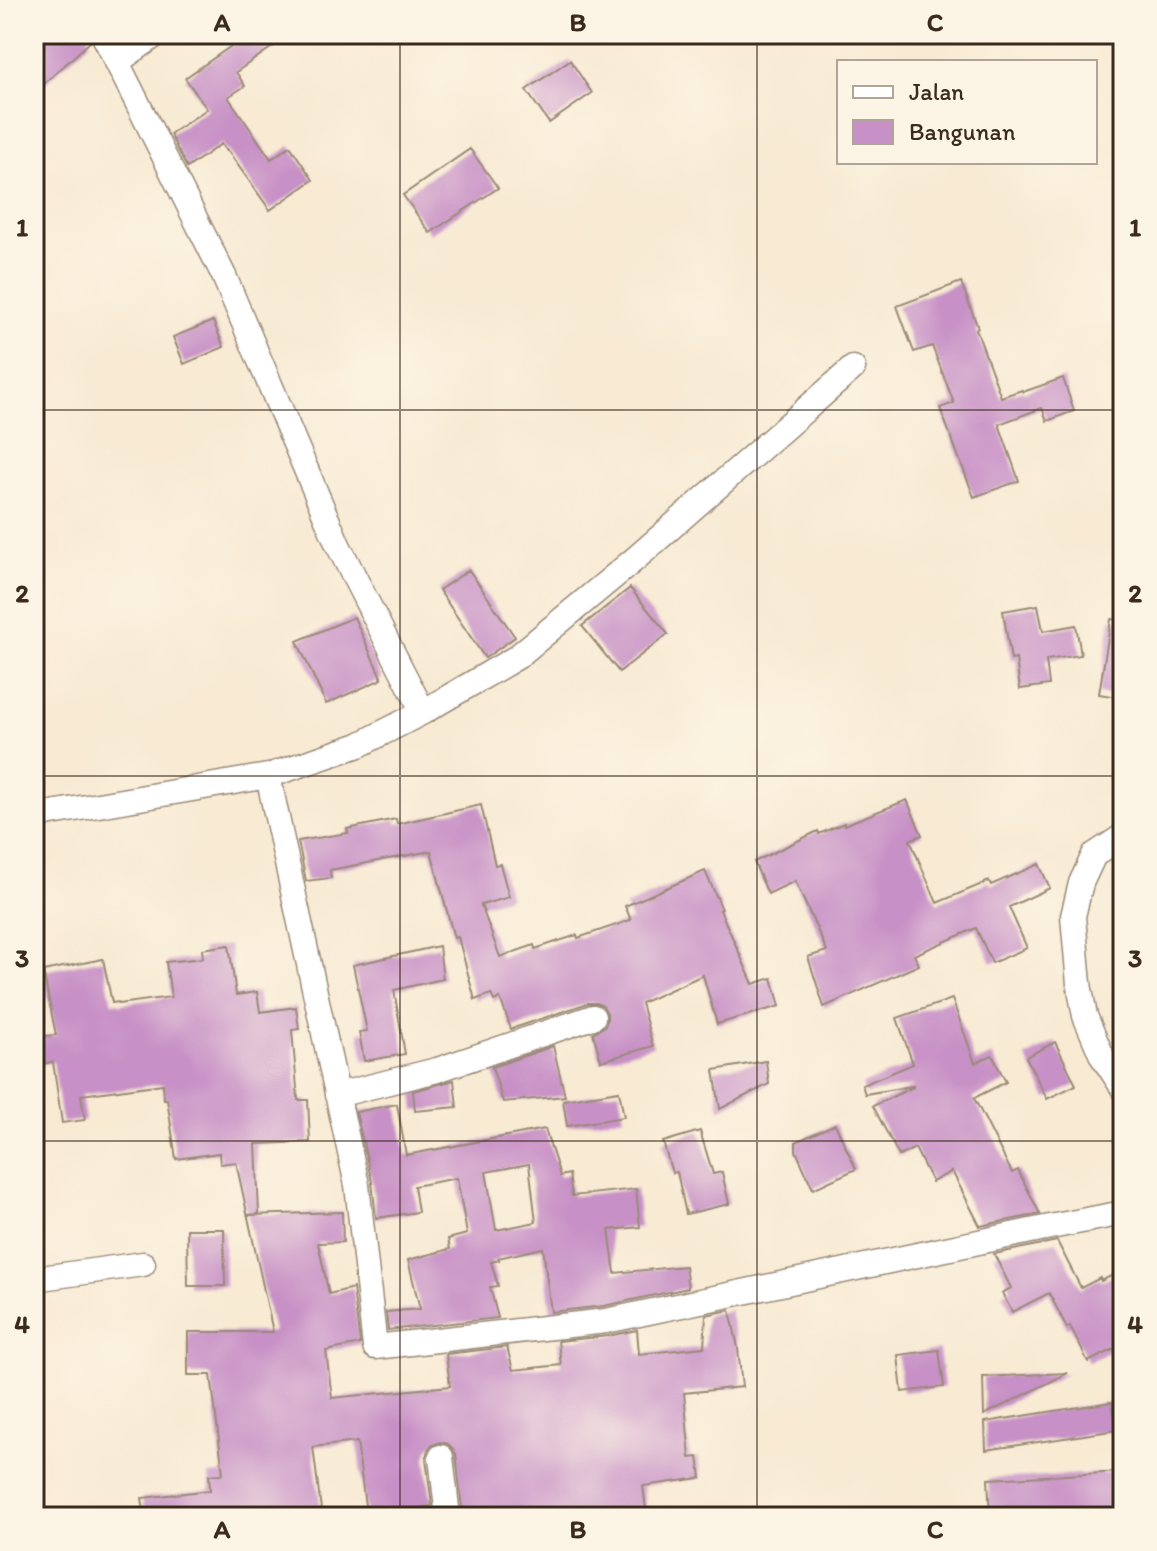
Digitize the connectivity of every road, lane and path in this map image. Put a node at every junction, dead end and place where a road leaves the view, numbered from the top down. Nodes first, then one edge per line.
1 (103, 34) edge
2 (157, 34) edge
3 (117, 62) junction
4 (853, 368) dead end
5 (423, 712) junction
6 (268, 776) junction
7 (34, 816) edge
8 (1123, 836) edge
9 (593, 1017) dead end
10 (1123, 1088) edge
11 (337, 1095) junction
12 (1123, 1213) edge
13 (143, 1264) dead end
14 (34, 1279) edge
15 (441, 1457) dead end
16 (448, 1517) edge

1 - 3 street
2 - 3 street
3 - 5 street
4 - 5 street
5 - 6 street
6 - 7 street
6 - 11 street
8 - 10 street
9 - 11 street
11 - 12 street
13 - 14 street
15 - 16 street

